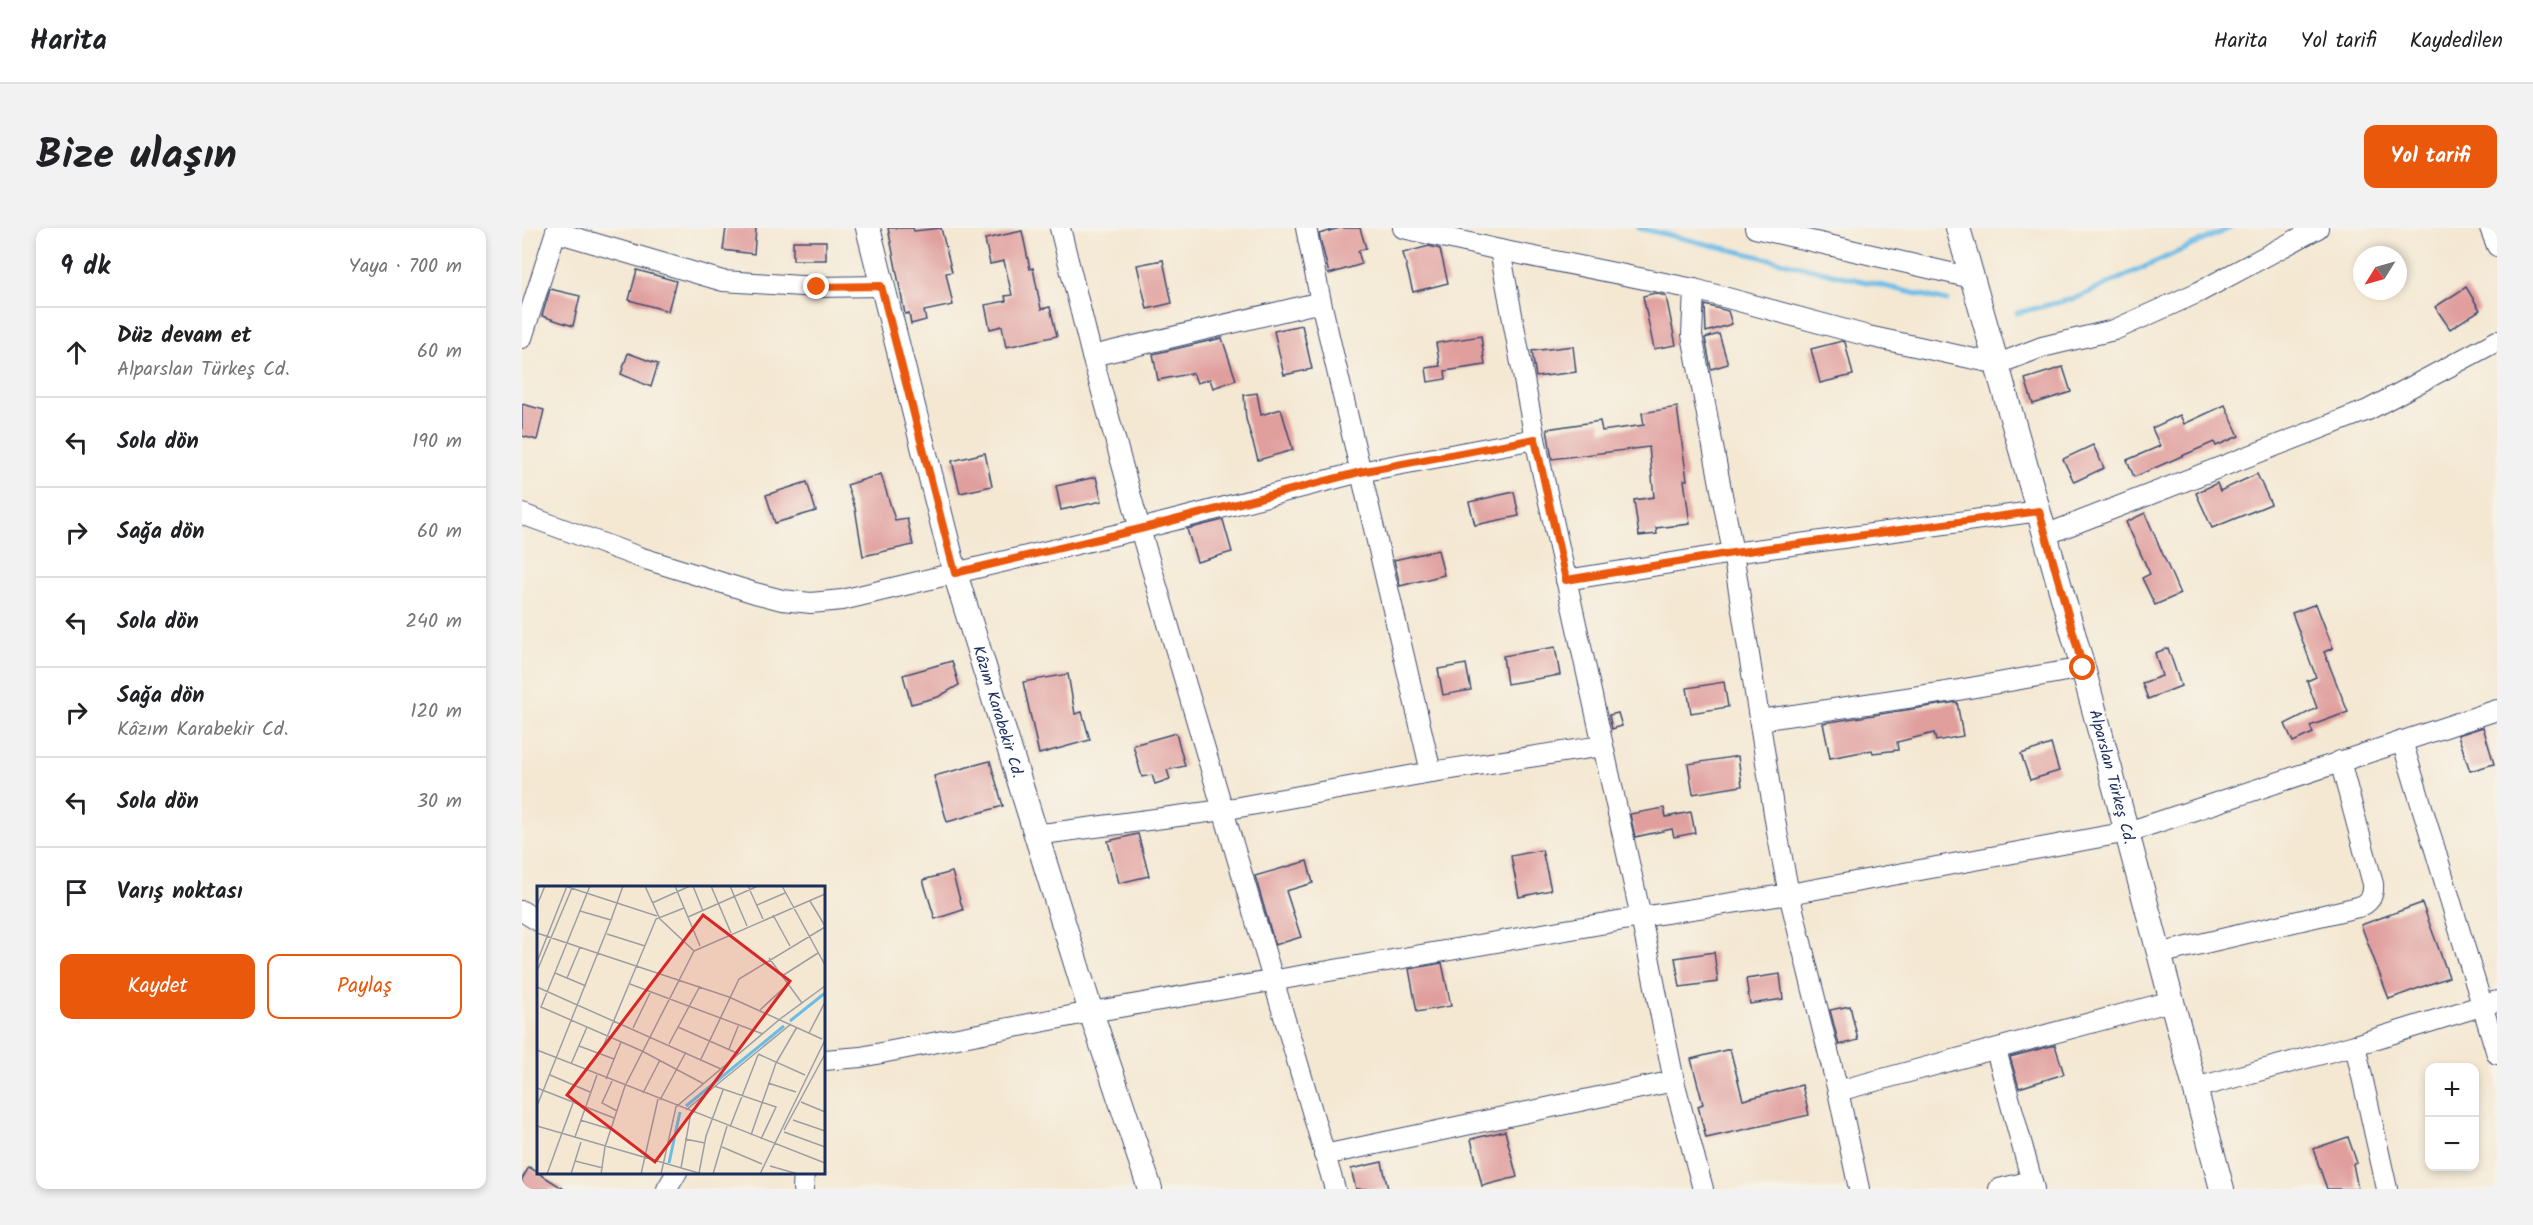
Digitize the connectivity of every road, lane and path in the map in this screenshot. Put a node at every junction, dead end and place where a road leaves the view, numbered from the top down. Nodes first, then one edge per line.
1 (868, 228) edge
2 (1060, 228) edge
3 (1306, 228) edge
4 (1403, 228) edge
5 (1755, 228) edge
6 (2319, 228) edge
7 (2490, 228) edge
8 (1962, 229) edge
9 (557, 230) edge
10 (2497, 246) edge
11 (1500, 250) junction
12 (1972, 278) junction
13 (881, 286) junction
14 (1694, 289) junction
15 (1321, 302) junction
16 (525, 316) edge
17 (522, 338) edge
18 (2497, 341) edge
19 (1092, 356) junction
20 (1998, 364) junction
21 (1535, 439) junction
22 (1360, 472) junction
23 (2039, 511) junction
24 (522, 514) edge
25 (1140, 529) junction
26 (2045, 535) junction
27 (1733, 553) junction
28 (955, 573) junction
29 (1566, 580) junction
30 (2083, 668) junction
31 (2497, 710) edge
32 (1760, 720) junction
33 (2402, 741) junction
34 (1602, 746) junction
35 (2340, 761) junction
36 (1431, 772) junction
37 (1223, 810) junction
38 (2128, 832) junction
39 (1035, 835) junction
40 (1789, 894) junction
41 (522, 911) edge
42 (1641, 917) junction
43 (537, 920) edge
44 (2158, 954) junction
45 (1273, 980) junction
46 (2172, 1001) junction
47 (2490, 1003) edge
48 (1090, 1012) junction
49 (2355, 1045) junction
50 (1996, 1050) junction
51 (2497, 1054) edge
52 (825, 1060) edge
53 (1674, 1081) junction
54 (2195, 1088) junction
55 (1838, 1091) junction
56 (1324, 1155) junction
57 (676, 1174) edge
58 (804, 1174) edge
59 (2033, 1185) edge
60 (668, 1189) edge
61 (803, 1189) edge
62 (1150, 1189) edge
63 (1335, 1189) edge
64 (1703, 1189) edge
65 (1859, 1189) edge
66 (1999, 1189) edge
67 (2222, 1189) edge
68 (2387, 1189) edge

1 - 13 street, Kâzım Karabekir Cd.
2 - 19 street
3 - 15 street
4 - 11 street
5 - 12 street
6 - 20 street
7 - 10 street
8 - 12 street, Alparslan Türkeş Cd.
9 - 13 street
9 - 16 street
11 - 14 street
11 - 21 street
12 - 20 street, Alparslan Türkeş Cd.
13 - 28 street, Kâzım Karabekir Cd.
14 - 20 street
14 - 27 street
15 - 19 street
15 - 22 street
16 - 17 street
18 - 26 street
19 - 25 street
20 - 23 street, Alparslan Türkeş Cd.
21 - 22 street
21 - 29 street
22 - 25 street
22 - 36 street
23 - 26 street, Alparslan Türkeş Cd.
23 - 27 street
24 - 28 street
25 - 28 street
25 - 37 street
26 - 30 street, Alparslan Türkeş Cd.
27 - 29 street
27 - 32 street
28 - 39 street, Kâzım Karabekir Cd.
29 - 34 street
30 - 32 street
30 - 38 street, Alparslan Türkeş Cd.
31 - 33 street
32 - 40 street
33 - 35 street
33 - 47 street
34 - 36 street
34 - 42 street
35 - 38 street
35 - 44 street
36 - 37 street
37 - 39 street
37 - 45 street
38 - 40 street
38 - 44 street, Alparslan Türkeş Cd.
39 - 48 street, Kâzım Karabekir Cd.
40 - 42 street
40 - 55 street
41 - 43 street
42 - 45 street
42 - 53 street
44 - 46 street, Alparslan Türkeş Cd.
45 - 48 street
45 - 56 street
46 - 50 street
46 - 54 street, Alparslan Türkeş Cd.
47 - 49 street
47 - 51 street
48 - 52 street
48 - 62 street, Kâzım Karabekir Cd.
49 - 54 street
49 - 68 street
50 - 55 street
50 - 59 street
53 - 56 street
53 - 64 street
54 - 67 street, Alparslan Türkeş Cd.
55 - 65 street
56 - 63 street
57 - 60 street
58 - 61 street
59 - 66 street

